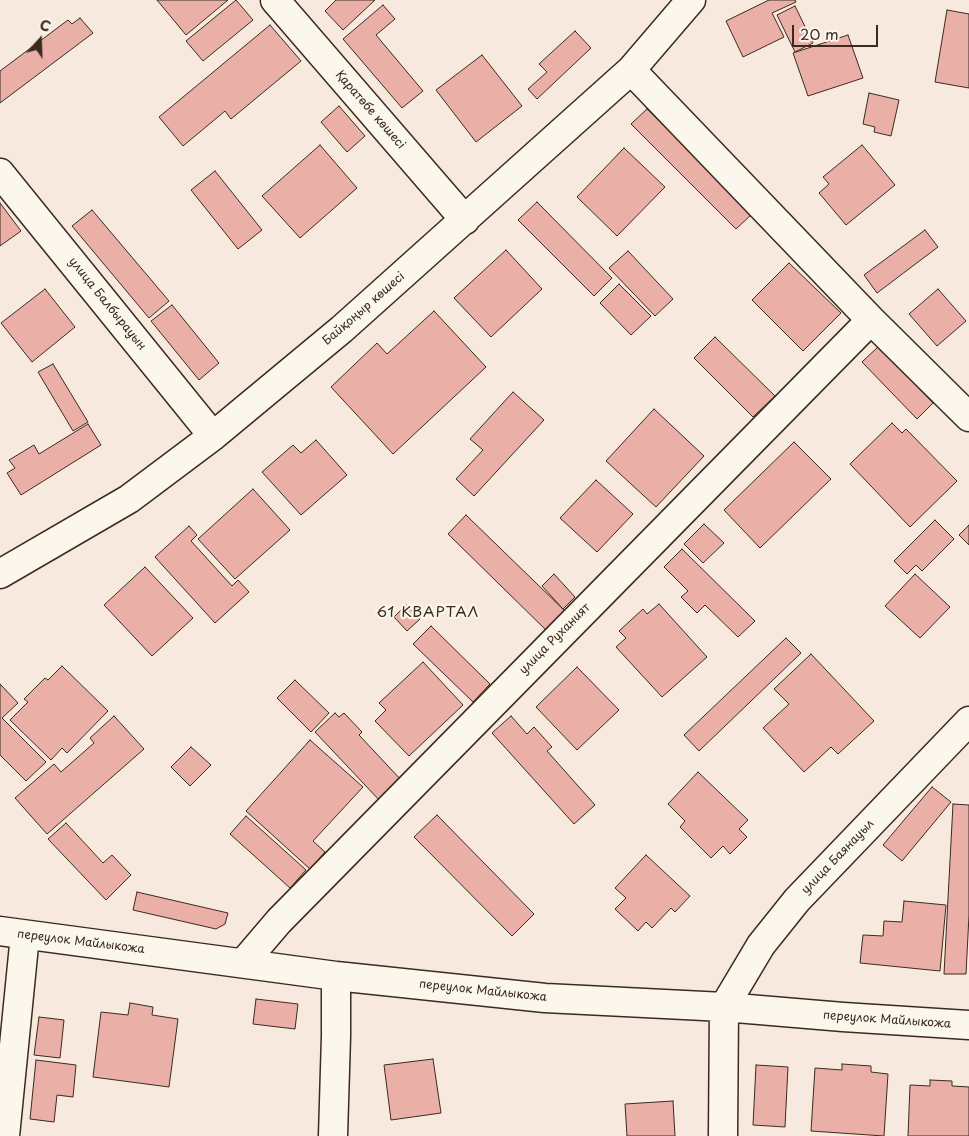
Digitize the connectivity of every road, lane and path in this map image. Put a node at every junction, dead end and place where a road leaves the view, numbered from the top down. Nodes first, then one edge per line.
1 (275, 0) edge
2 (691, 0) edge
3 (631, 70) junction
4 (0, 173) edge
5 (465, 220) junction
6 (871, 320) junction
7 (969, 417) edge
8 (214, 436) junction
9 (0, 574) edge
10 (969, 721) edge
11 (12, 933) edge
12 (244, 962) junction
13 (336, 976) junction
14 (724, 1007) junction
15 (969, 1025) edge
16 (6, 1136) edge
17 (333, 1136) edge
18 (722, 1136) edge

1 - 5 street, Қаратөбе көшесі
2 - 3 street, Байқоңыр көшесі
3 - 5 street, Байқоңыр көшесі
3 - 6 street
4 - 8 street, улица Балбырауын
5 - 8 street, Байқоңыр көшесі
6 - 7 street
6 - 12 street, улица Руханият
8 - 9 street, Байқоңыр көшесі
10 - 14 street, улица Баянауыл
11 - 12 street, переулок Майлыкожа
11 - 16 street
12 - 13 street, переулок Майлыкожа
13 - 14 street, переулок Майлыкожа
13 - 17 street
14 - 15 street, переулок Майлыкожа
14 - 18 street

